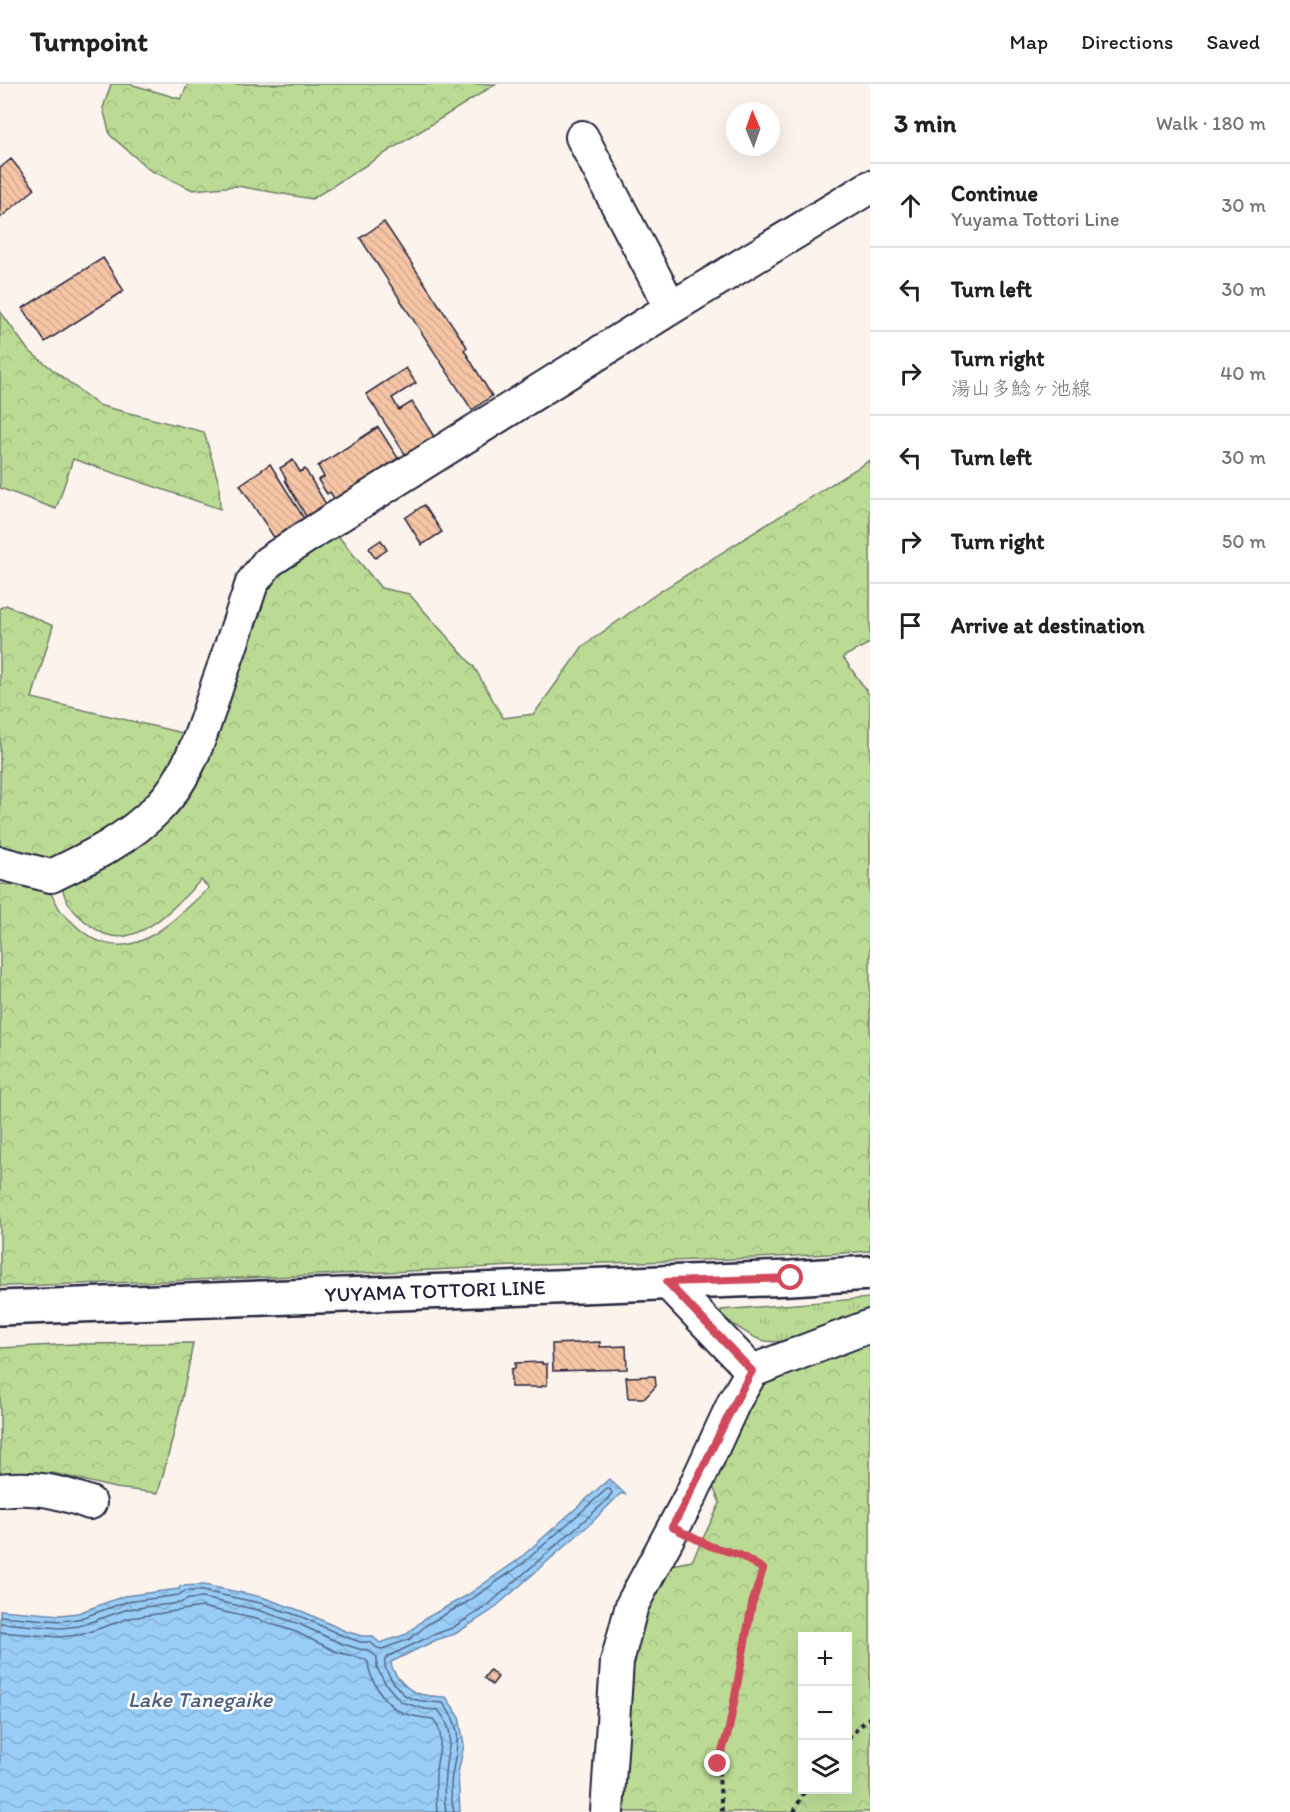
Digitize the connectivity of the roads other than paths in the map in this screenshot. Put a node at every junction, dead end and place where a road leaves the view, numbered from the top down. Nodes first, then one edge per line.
1 (582, 137) dead end
2 (870, 187) edge
3 (671, 308) junction
4 (0, 863) edge
5 (870, 1273) edge
6 (667, 1282) junction
7 (0, 1308) edge
8 (870, 1326) edge
9 (752, 1371) junction
10 (0, 1490) edge
11 (90, 1503) dead end
12 (607, 1812) edge

1 - 3 street
2 - 3 street
3 - 4 street
5 - 6 main road, YUYAMA TOTTORI LINE
6 - 7 main road, YUYAMA TOTTORI LINE
6 - 9 street
8 - 9 street
9 - 12 street
10 - 11 street

